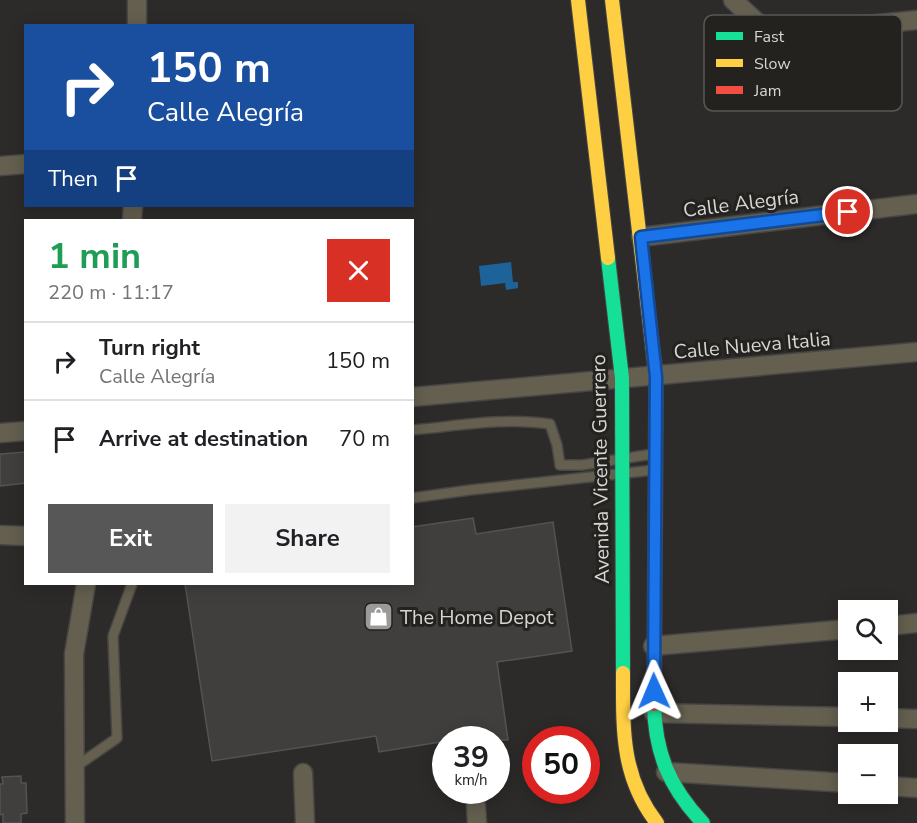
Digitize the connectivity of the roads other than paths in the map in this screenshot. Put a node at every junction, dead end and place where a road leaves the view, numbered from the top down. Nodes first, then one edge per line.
1 (137, 0) edge
2 (578, 0) edge
3 (612, 0) edge
4 (733, 0) edge
5 (750, 15) edge
6 (917, 20) edge
7 (902, 22) edge
8 (137, 24) edge
9 (24, 164) edge
10 (0, 166) edge
11 (917, 204) edge
12 (641, 237) junction
13 (917, 352) edge
14 (656, 377) junction
15 (622, 378) junction
16 (414, 396) edge
17 (24, 430) edge
18 (414, 430) edge
19 (0, 433) edge
20 (655, 454) junction
21 (621, 460) junction
22 (655, 470) junction
23 (621, 475) junction
24 (414, 498) edge
25 (0, 536) edge
26 (24, 536) edge
27 (86, 585) edge
28 (132, 585) edge
29 (917, 624) edge
30 (898, 625) edge
31 (838, 630) edge
32 (653, 646) junction
33 (654, 713) junction
34 (838, 717) edge
35 (898, 718) edge
36 (917, 719) edge
37 (74, 768) junction
38 (666, 772) junction
39 (303, 773) dead end
40 (838, 782) edge
41 (898, 787) edge
42 (917, 788) edge
43 (75, 823) edge
44 (305, 823) edge
45 (657, 823) edge
46 (703, 823) edge

1 - 8 street
2 - 15 main road, Avenida Vicente Guerrero
3 - 12 main road
4 - 5 street
6 - 7 street
9 - 10 street
11 - 12 street, Calle Alegría
12 - 14 main road
13 - 14 street, Calle Nueva Italia
14 - 15 street, Calle Nueva Italia
14 - 20 main road
15 - 16 street, Calle Nueva Italia
15 - 21 main road, Avenida Vicente Guerrero
17 - 19 street
18 - 21 lane
20 - 21 lane
20 - 22 main road
21 - 23 main road, Avenida Vicente Guerrero
22 - 23 lane
22 - 32 main road
23 - 24 lane
23 - 45 main road, Avenida Vicente Guerrero
25 - 26 street
27 - 37 street
28 - 37 lane
29 - 30 street
31 - 32 street
32 - 33 main road
33 - 34 street
33 - 38 main road
35 - 36 street
37 - 43 street
38 - 40 street
38 - 46 main road
39 - 44 street
41 - 42 street

